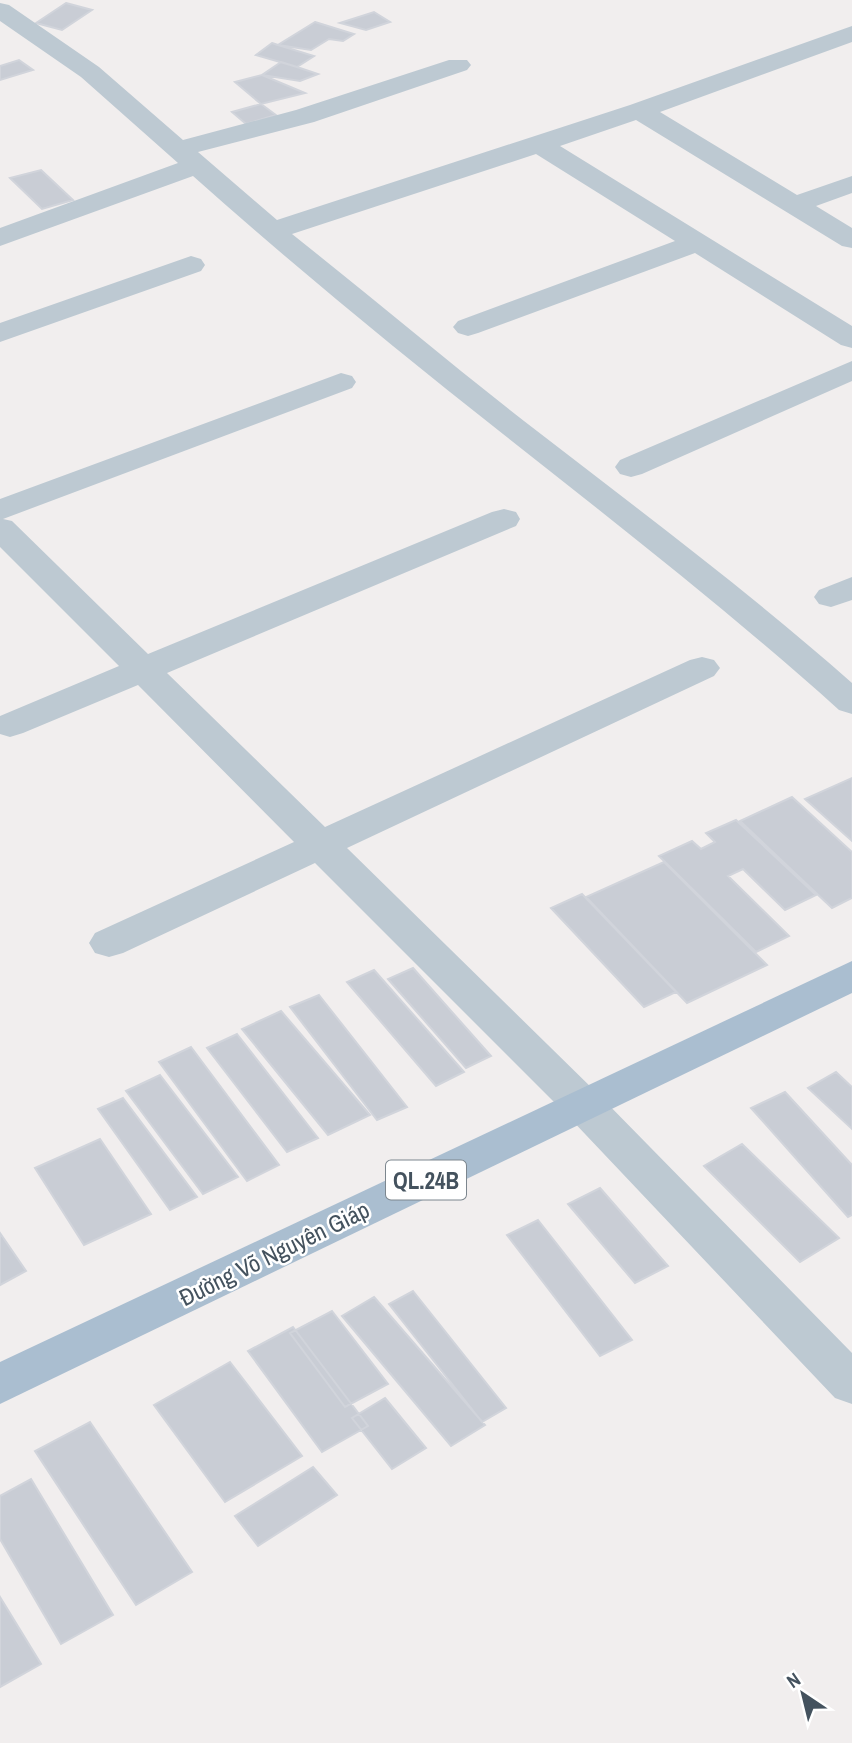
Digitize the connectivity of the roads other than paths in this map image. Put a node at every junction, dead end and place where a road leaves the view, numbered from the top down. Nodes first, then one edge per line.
1 (0, 10) edge
2 (852, 33) edge
3 (458, 65) dead end
4 (639, 111) junction
5 (538, 144) junction
6 (186, 157) junction
7 (852, 184) edge
8 (794, 205) junction
9 (272, 231) junction
10 (0, 238) edge
11 (852, 240) edge
12 (699, 242) junction
13 (191, 265) dead end
14 (468, 327) dead end
15 (0, 333) edge
16 (852, 339) edge
17 (852, 370) edge
18 (341, 382) dead end
19 (631, 467) dead end
20 (0, 509) edge
21 (504, 519) dead end
22 (0, 528) edge
23 (702, 668) dead end
24 (143, 670) junction
25 (852, 702) edge
26 (10, 725) dead end
27 (321, 845) junction
28 (109, 943) dead end
29 (852, 976) edge
30 (583, 1105) junction
31 (843, 1360) edge
32 (0, 1384) edge

1 - 6 street
2 - 4 street
3 - 6 street
4 - 5 street
4 - 8 street
5 - 9 street
5 - 12 street
6 - 9 street
6 - 10 street
7 - 8 street
8 - 11 street
9 - 25 street
12 - 14 street
12 - 16 street
13 - 15 street
17 - 19 street
18 - 20 street
21 - 24 street
22 - 24 street
23 - 27 street
24 - 26 street
24 - 27 street
27 - 28 street
27 - 30 street
29 - 30 main road, Đường Võ Nguyên Giáp / QL.24B
30 - 31 street
30 - 32 main road, Đường Võ Nguyên Giáp / QL.24B

